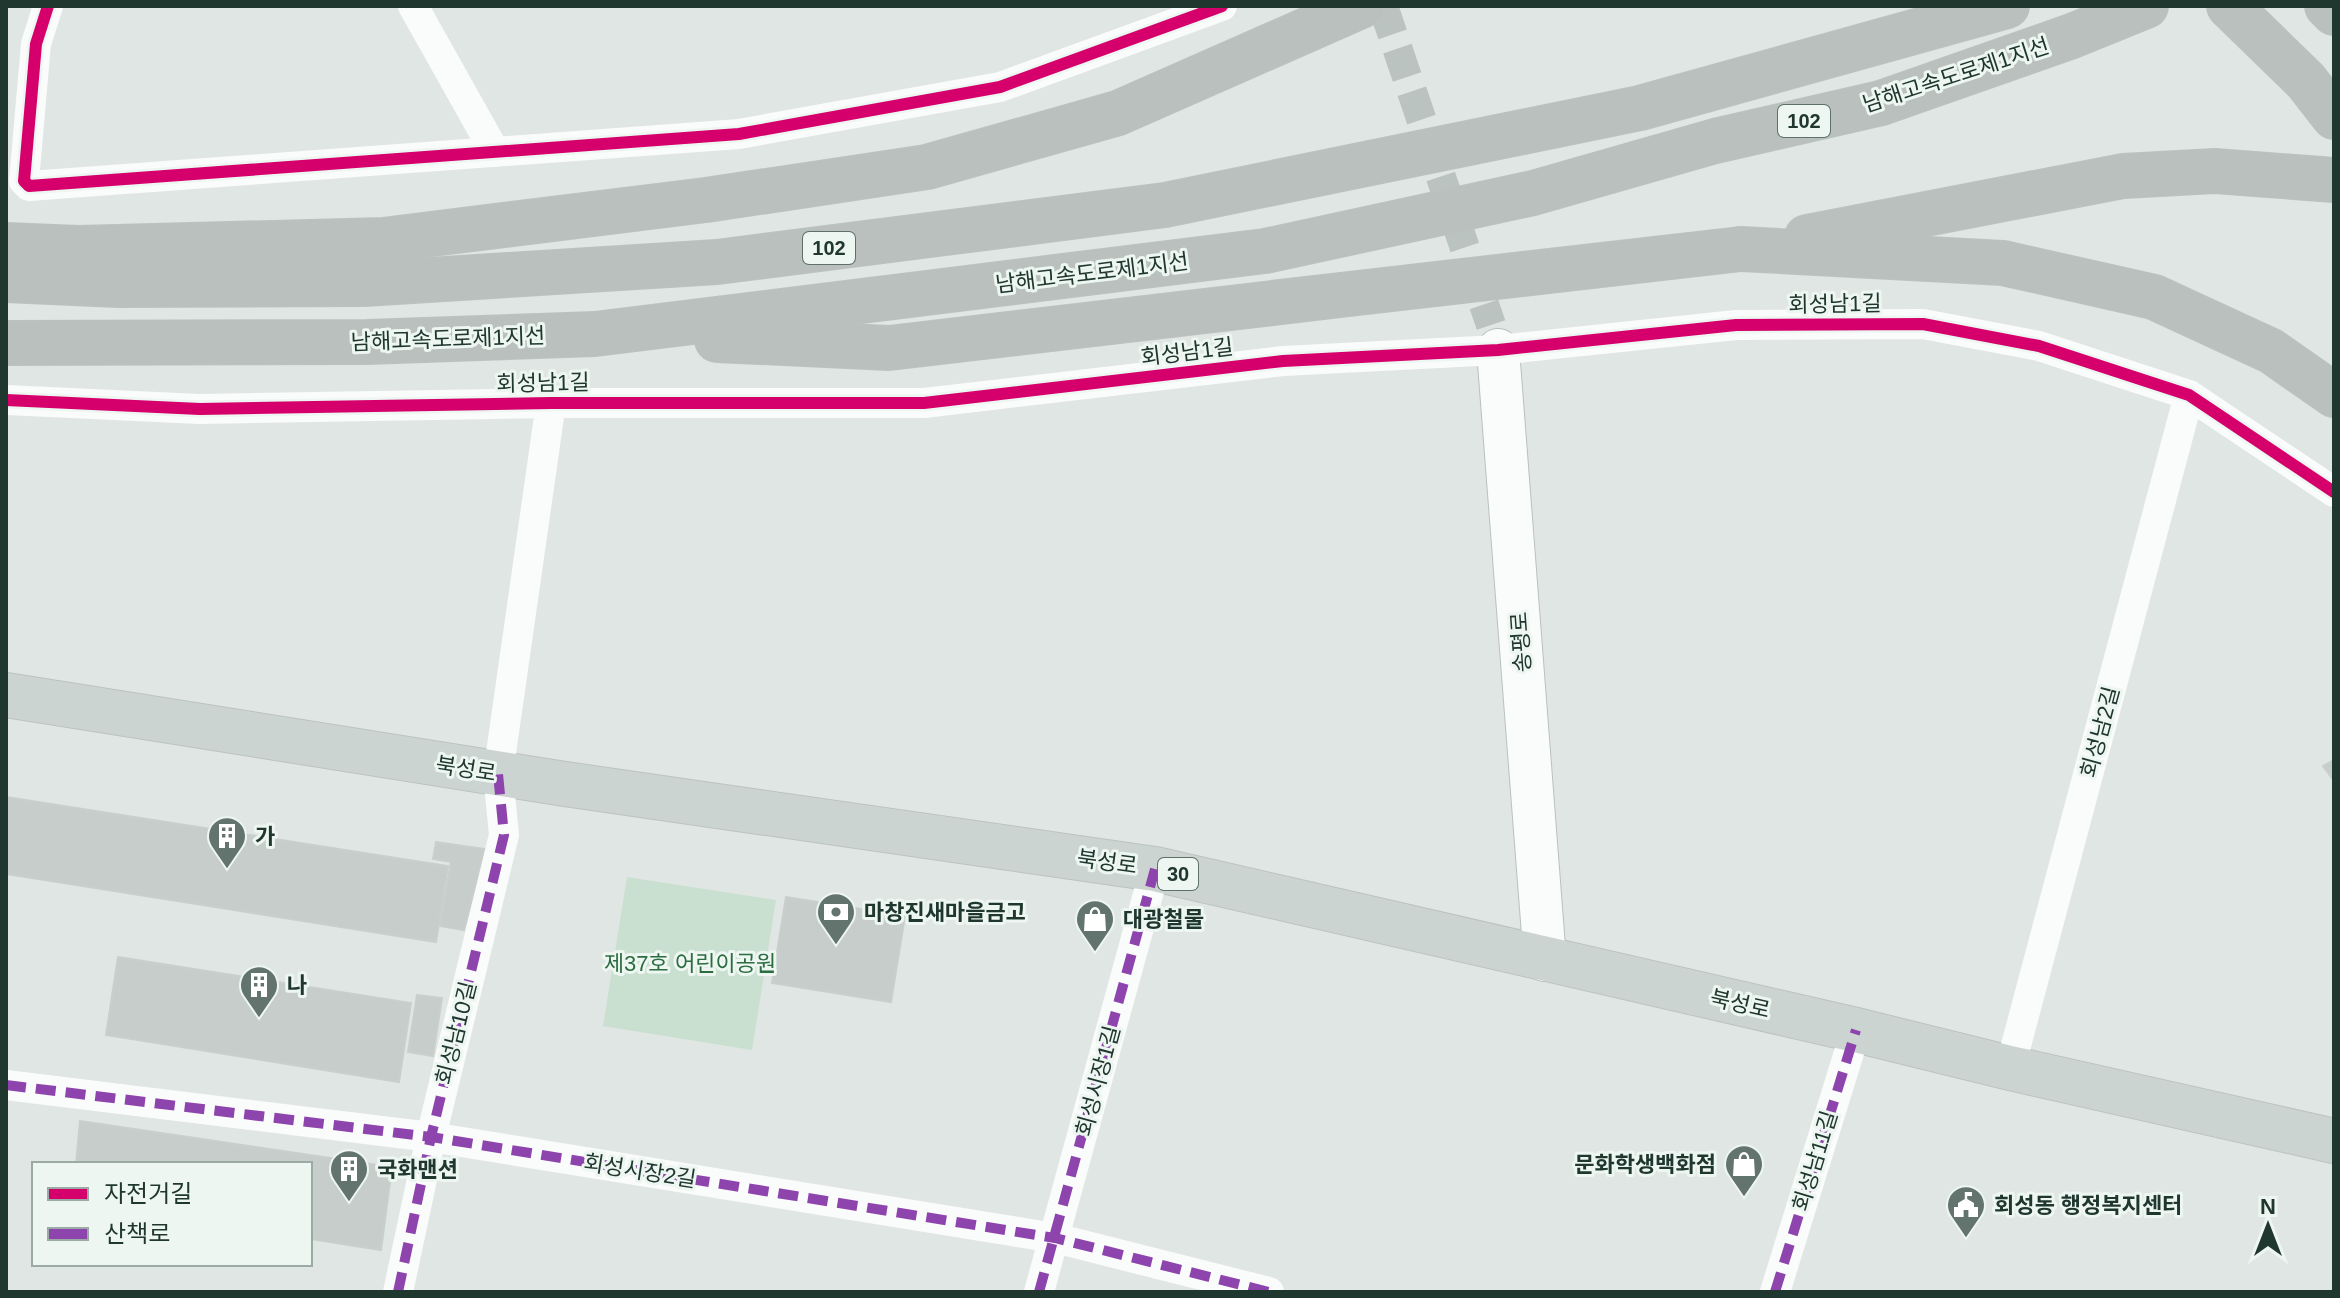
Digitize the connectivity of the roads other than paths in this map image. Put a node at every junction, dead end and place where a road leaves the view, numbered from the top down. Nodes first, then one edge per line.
1 (48, 6) edge
2 (413, 6) edge
3 (1221, 6) edge
4 (1361, 6) edge
5 (2007, 6) edge
6 (2146, 6) edge
7 (2229, 6) edge
8 (2327, 6) edge
9 (2334, 13) edge
10 (2334, 117) edge
11 (495, 152) junction
12 (2334, 180) edge
13 (6, 245) edge
14 (1741, 249) junction
15 (6, 280) edge
16 (595, 334) junction
17 (1495, 338) junction
18 (6, 343) edge
19 (2189, 395) junction
20 (2334, 395) edge
21 (6, 400) edge
22 (551, 403) junction
23 (2334, 492) edge
24 (6, 695) edge
25 (498, 774) junction
26 (1155, 869) junction
27 (1545, 960) junction
28 (1856, 1030) junction
29 (2010, 1068) junction
30 (6, 1085) edge
31 (431, 1137) junction
32 (2334, 1141) edge
33 (1055, 1238) junction
34 (398, 1292) edge
35 (1039, 1292) edge
36 (1269, 1292) edge
37 (1775, 1292) edge

1 - 11 street
2 - 11 street
3 - 11 street
4 - 13 highway
5 - 15 highway, 102
6 - 16 highway, 남해고속도로제1지선 / 102
7 - 10 highway
8 - 9 highway
12 - 14 highway
14 - 16 highway, bridge
14 - 20 highway
16 - 18 highway, 남해고속도로제1지선 / 102
17 - 19 street, 회성남1길
17 - 22 street, 회성남1길
17 - 27 main road, 송평로
19 - 23 street, 회성남1길
19 - 29 street, 회성남2길
21 - 22 street, 회성남1길
22 - 25 street, 회성남10길
24 - 25 main road, 북성로 / 30
25 - 26 main road, 북성로 / 30
25 - 31 street, 회성남10길
26 - 27 main road, 북성로 / 30
26 - 33 street, 회성시장1길
27 - 28 main road, 북성로 / 30
28 - 29 main road, 북성로 / 30
28 - 37 street, 회성남11길
29 - 32 main road, 북성로 / 30
30 - 31 street, 회성시장2길
31 - 33 street, 회성시장2길
31 - 34 street, 회성남10길
33 - 35 street, 회성시장1길
33 - 36 street, 회성시장2길

